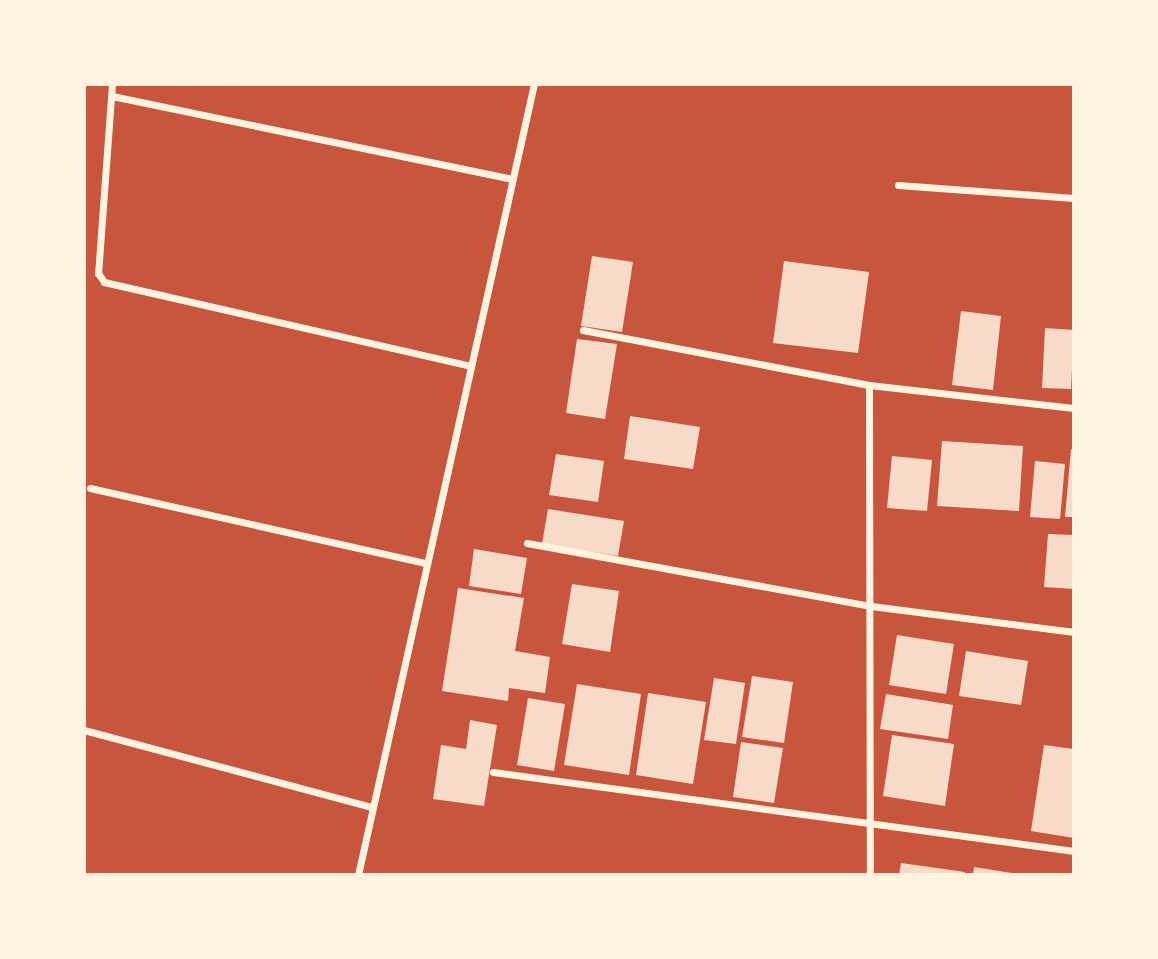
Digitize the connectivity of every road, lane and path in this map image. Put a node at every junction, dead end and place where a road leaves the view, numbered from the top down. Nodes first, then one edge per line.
1 (112, 84) edge
2 (534, 84) edge
3 (112, 96) junction
4 (513, 179) junction
5 (898, 185) dead end
6 (1074, 198) edge
7 (583, 330) dead end
8 (470, 366) junction
9 (869, 385) junction
10 (1074, 408) edge
11 (90, 488) dead end
12 (527, 543) dead end
13 (426, 563) junction
14 (871, 606) junction
15 (1074, 632) edge
16 (84, 730) edge
17 (493, 772) dead end
18 (371, 807) junction
19 (872, 824) junction
20 (1074, 851) edge
21 (358, 875) edge
22 (870, 875) edge

1 - 3 street
2 - 4 street
3 - 4 street
3 - 8 street
4 - 8 street
5 - 6 street
7 - 9 street
8 - 13 street
9 - 10 street
9 - 14 street
11 - 13 street
12 - 14 street
13 - 18 street
14 - 15 street
14 - 19 street
16 - 18 street
17 - 19 street
18 - 21 street
19 - 20 street
19 - 22 street

